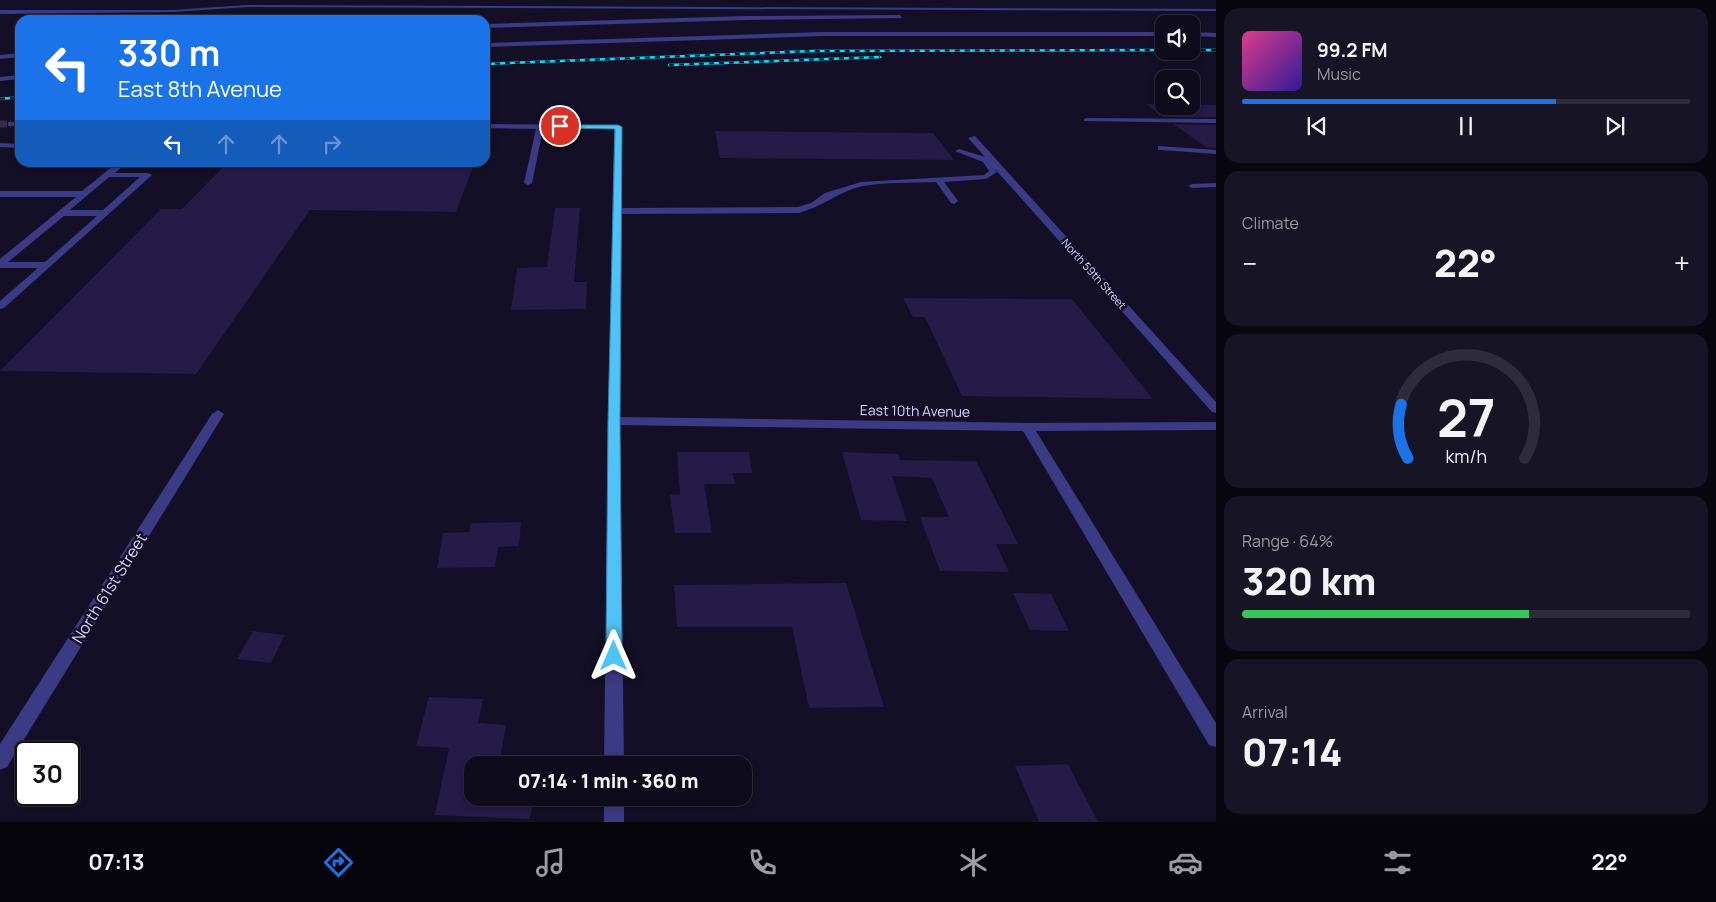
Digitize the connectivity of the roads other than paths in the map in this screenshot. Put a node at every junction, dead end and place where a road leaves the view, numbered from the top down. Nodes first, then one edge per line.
1 (1216, 10) edge
2 (0, 12) edge
3 (905, 17) dead end
4 (490, 26) edge
5 (1155, 34) edge
6 (1200, 34) edge
7 (1216, 35) edge
8 (490, 45) edge
9 (15, 56) edge
10 (0, 57) edge
11 (15, 78) edge
12 (0, 79) edge
13 (1086, 120) dead end
14 (1216, 120) edge
15 (11, 124) tunnel mouth
16 (15, 124) edge
17 (490, 126) edge
18 (540, 126) junction
19 (972, 138) dead end
20 (0, 145) edge
21 (15, 146) edge
22 (1161, 148) dead end
23 (959, 151) dead end
24 (1216, 152) edge
25 (117, 167) edge
26 (108, 175) junction
27 (938, 180) junction
28 (528, 183) dead end
29 (1216, 185) edge
30 (1192, 186) dead end
31 (0, 194) edge
32 (84, 194) junction
33 (954, 201) dead end
34 (617, 211) junction
35 (62, 213) junction
36 (105, 213) junction
37 (0, 264) edge
38 (47, 265) junction
39 (0, 306) edge
40 (1216, 409) edge
41 (218, 414) dead end
42 (614, 421) junction
43 (1216, 426) edge
44 (1027, 427) junction
45 (1216, 738) edge
46 (614, 756) edge
47 (0, 761) edge
48 (614, 806) edge
49 (614, 822) edge

1 - 2 street
3 - 4 street
5 - 8 street
6 - 7 street
9 - 10 street
11 - 12 street
13 - 14 street
15 - 16 street
17 - 18 street
18 - 28 street
18 - 34 street
19 - 40 street, North 59th Street
20 - 21 street
22 - 24 street
23 - 27 street
25 - 26 street
26 - 32 street
26 - 36 street
27 - 33 street
27 - 34 street
29 - 30 street
31 - 32 street
32 - 35 street
34 - 42 street
35 - 36 street
35 - 37 street
36 - 38 street
37 - 38 street
38 - 39 street
41 - 47 street, North 61st Street
42 - 44 street, East 10th Avenue
42 - 46 street
43 - 44 street, East 10th Avenue
44 - 45 street
48 - 49 street

